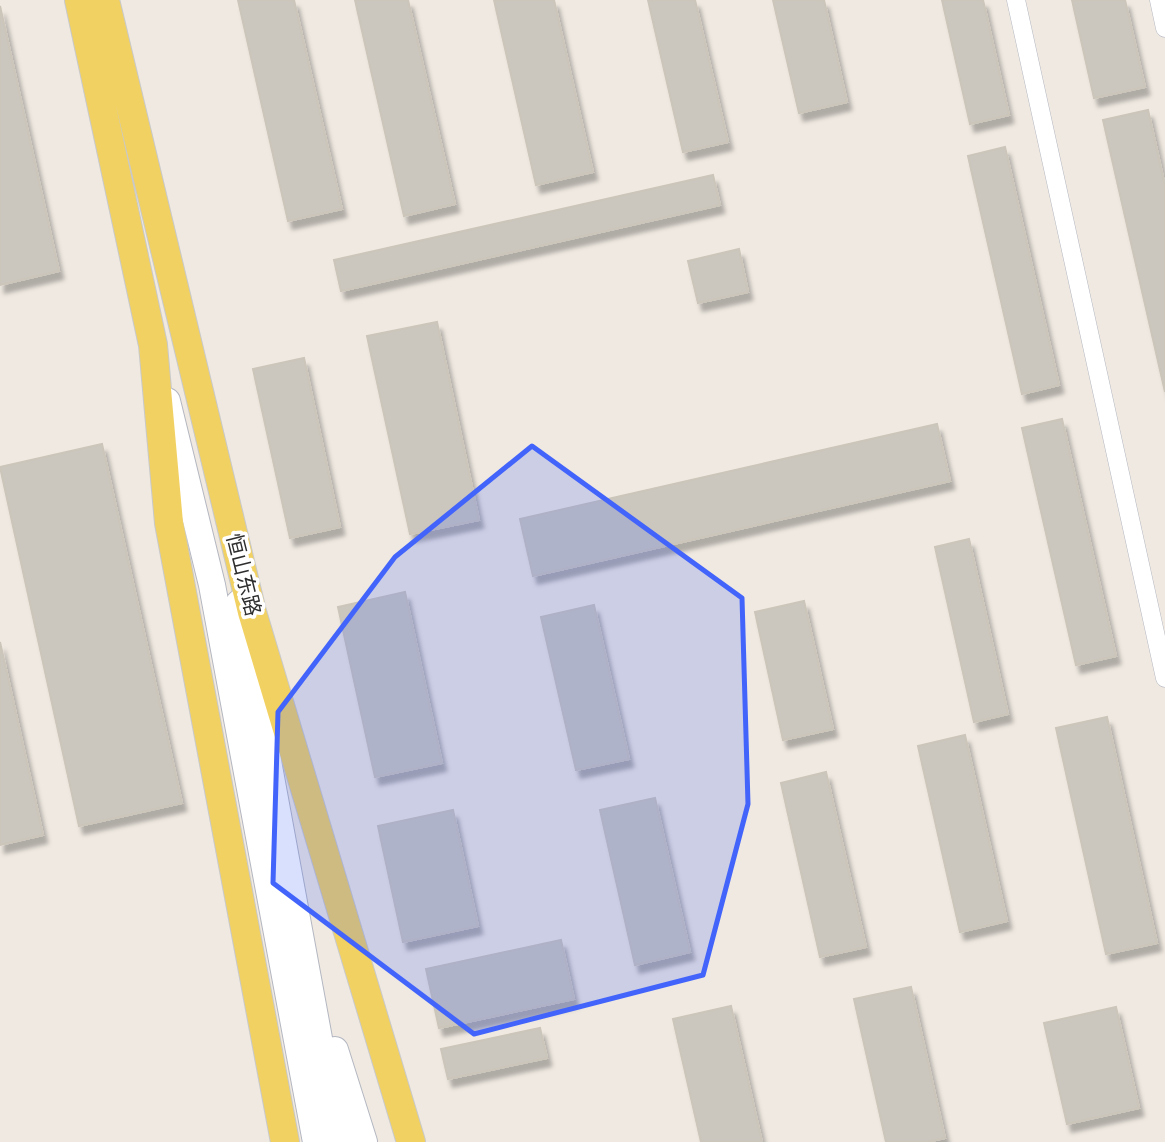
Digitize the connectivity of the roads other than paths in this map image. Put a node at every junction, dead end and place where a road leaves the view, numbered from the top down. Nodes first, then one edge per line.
1 (79, 0) edge
2 (105, 0) edge
3 (1016, 0) edge
4 (1159, 0) edge
5 (1165, 28) edge
6 (153, 345) junction
7 (207, 429) junction
8 (1165, 678) edge
9 (301, 940) junction
10 (285, 1142) edge
11 (316, 1142) edge
12 (338, 1142) edge
13 (364, 1142) edge
14 (411, 1142) edge

1 - 6 main road
2 - 7 main road, 恒山东路
3 - 8 street
4 - 5 street
6 - 10 main road
6 - 11 main road
7 - 9 main road
7 - 14 main road, 恒山东路
9 - 12 main road
9 - 13 main road

